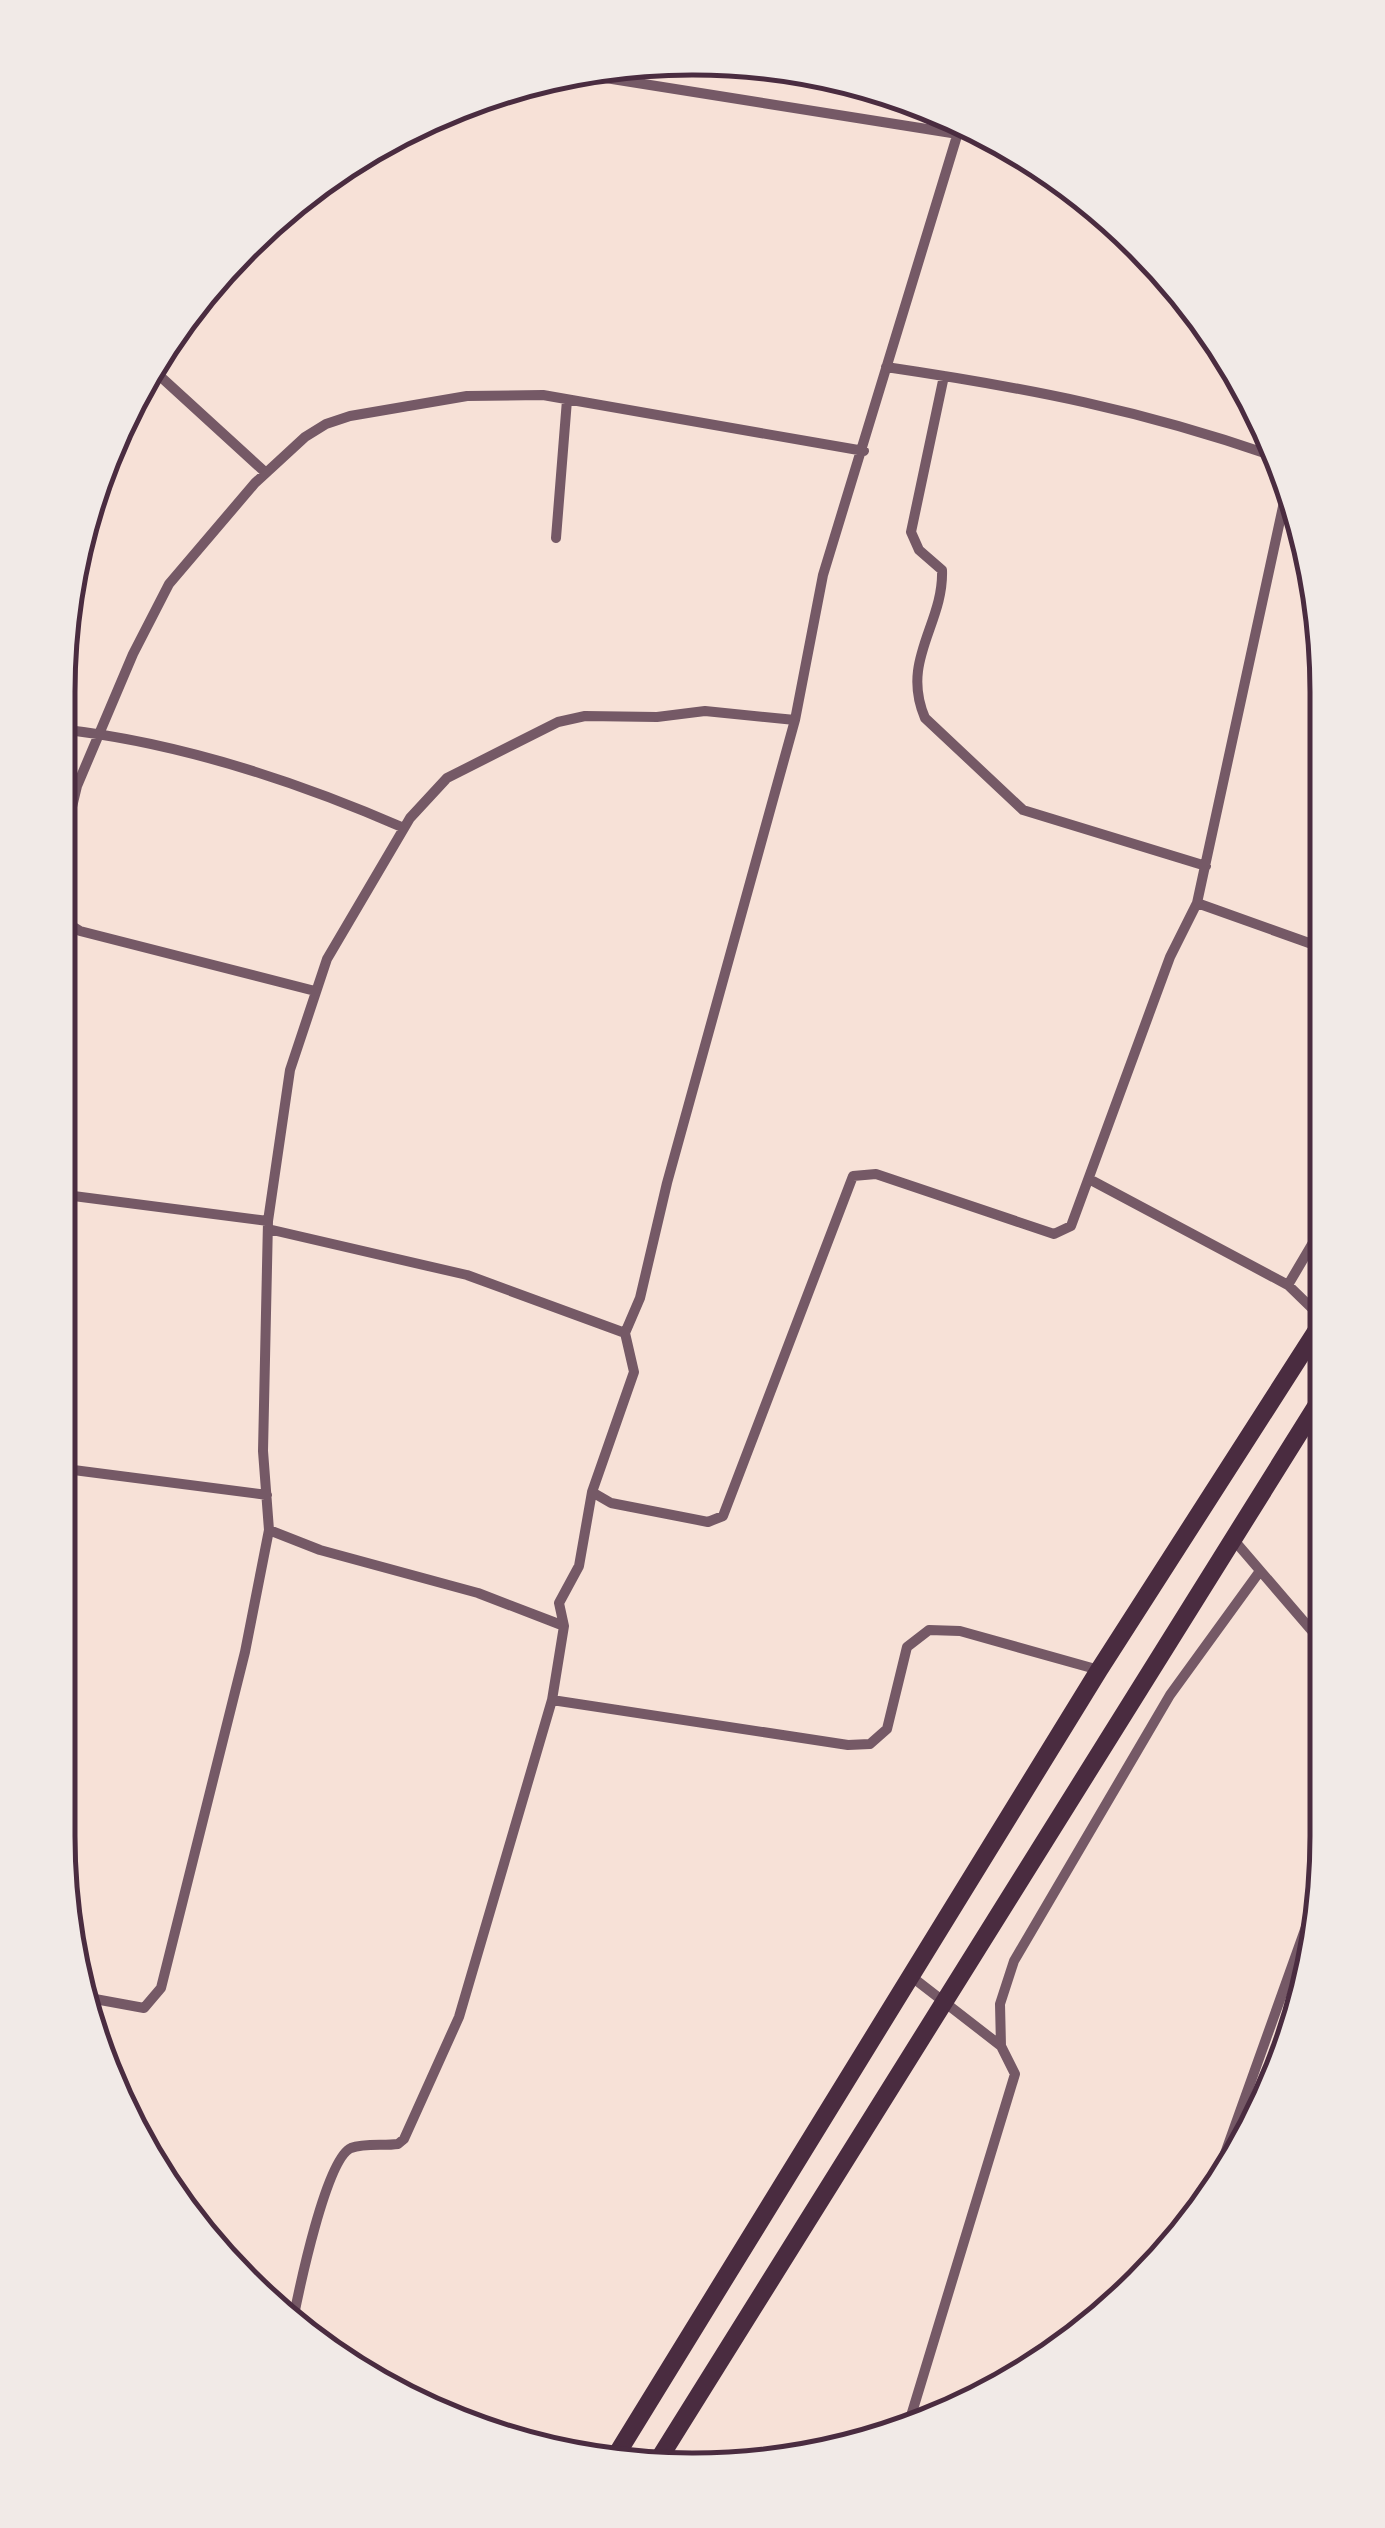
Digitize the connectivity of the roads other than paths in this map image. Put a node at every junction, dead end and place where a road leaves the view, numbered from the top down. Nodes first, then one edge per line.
1 (617, 79) edge
2 (940, 127) edge
3 (957, 135) edge
4 (886, 367) junction
5 (944, 376) junction
6 (162, 378) edge
7 (567, 400) junction
8 (864, 451) junction
9 (1261, 452) edge
10 (266, 473) junction
11 (1282, 511) edge
12 (556, 538) dead end
13 (794, 720) junction
14 (75, 731) edge
15 (99, 733) junction
16 (75, 797) edge
17 (404, 828) junction
18 (1206, 866) junction
19 (1197, 903) junction
20 (75, 927) edge
21 (1310, 943) edge
22 (314, 991) junction
23 (1090, 1179) junction
24 (75, 1197) edge
25 (268, 1225) junction
26 (1310, 1248) edge
27 (1288, 1285) junction
28 (1310, 1306) edge
29 (625, 1333) junction
30 (1310, 1341) edge
31 (1310, 1415) edge
32 (75, 1470) edge
33 (592, 1492) junction
34 (267, 1496) junction
35 (269, 1530) junction
36 (1233, 1539) junction
37 (1260, 1570) junction
38 (564, 1626) junction
39 (1310, 1628) edge
40 (1099, 1670) junction
41 (552, 1700) junction
42 (1301, 1941) edge
43 (912, 1978) junction
44 (97, 1999) edge
45 (943, 2003) junction
46 (1002, 2046) junction
47 (1231, 2137) edge
48 (295, 2308) edge
49 (912, 2412) edge
50 (621, 2449) edge
51 (663, 2452) edge

1 - 2 street
3 - 4 street
4 - 5 street
4 - 8 street
5 - 9 street
5 - 18 street
6 - 10 street
7 - 8 street
7 - 10 street
7 - 12 street
8 - 13 street
10 - 15 street
11 - 18 street
13 - 17 street
13 - 29 street
14 - 15 street
15 - 16 street
15 - 17 street
17 - 22 street
18 - 19 street
19 - 21 street
19 - 23 street
20 - 22 street
22 - 25 street
23 - 27 street
23 - 33 street
24 - 25 street
25 - 29 street
25 - 34 street
26 - 27 street
27 - 28 street
29 - 33 street
30 - 40 main road
31 - 36 main road
32 - 34 street
33 - 38 street
34 - 35 street
35 - 38 street
35 - 44 street
36 - 37 street
36 - 45 main road
37 - 39 street
37 - 46 street
38 - 41 street
40 - 41 street
40 - 43 main road
41 - 48 street
42 - 47 street
43 - 45 street
43 - 50 main road
45 - 46 street
45 - 51 main road
46 - 49 street

